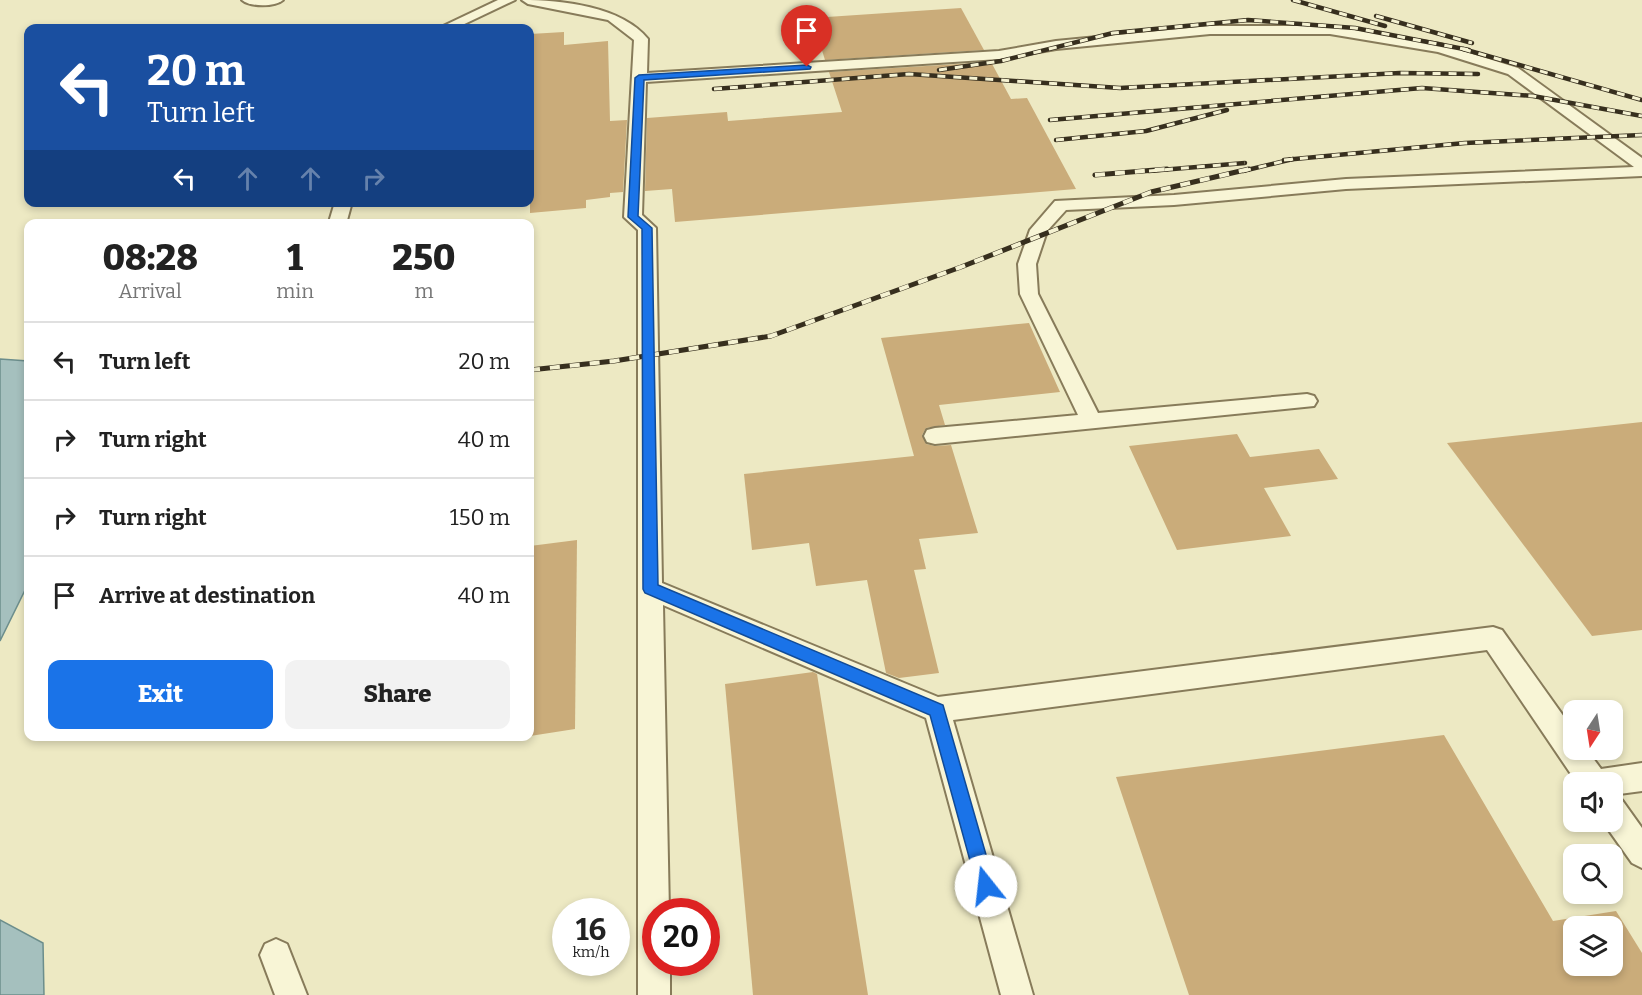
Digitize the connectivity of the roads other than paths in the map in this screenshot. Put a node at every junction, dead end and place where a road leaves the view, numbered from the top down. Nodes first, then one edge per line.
1 (248, 0) edge
2 (277, 0) edge
3 (509, 0) edge
4 (543, 1) edge
5 (455, 24) edge
6 (639, 78) junction
7 (1642, 165) edge
8 (1642, 171) edge
9 (1307, 401) dead end
10 (1092, 421) junction
11 (935, 436) dead end
12 (651, 589) junction
13 (937, 710) junction
14 (1586, 772) edge
15 (1642, 777) edge
16 (1623, 780) edge
17 (1623, 826) edge
18 (1642, 853) edge
19 (276, 955) dead end
20 (291, 995) edge
21 (654, 995) edge
22 (1017, 995) edge

1 - 2 lane
3 - 5 lane
4 - 6 lane
6 - 7 lane
6 - 12 lane
8 - 10 lane
9 - 10 lane
10 - 11 lane
12 - 13 lane
12 - 21 lane
13 - 14 lane
13 - 22 lane
15 - 16 lane
17 - 18 lane
19 - 20 lane

